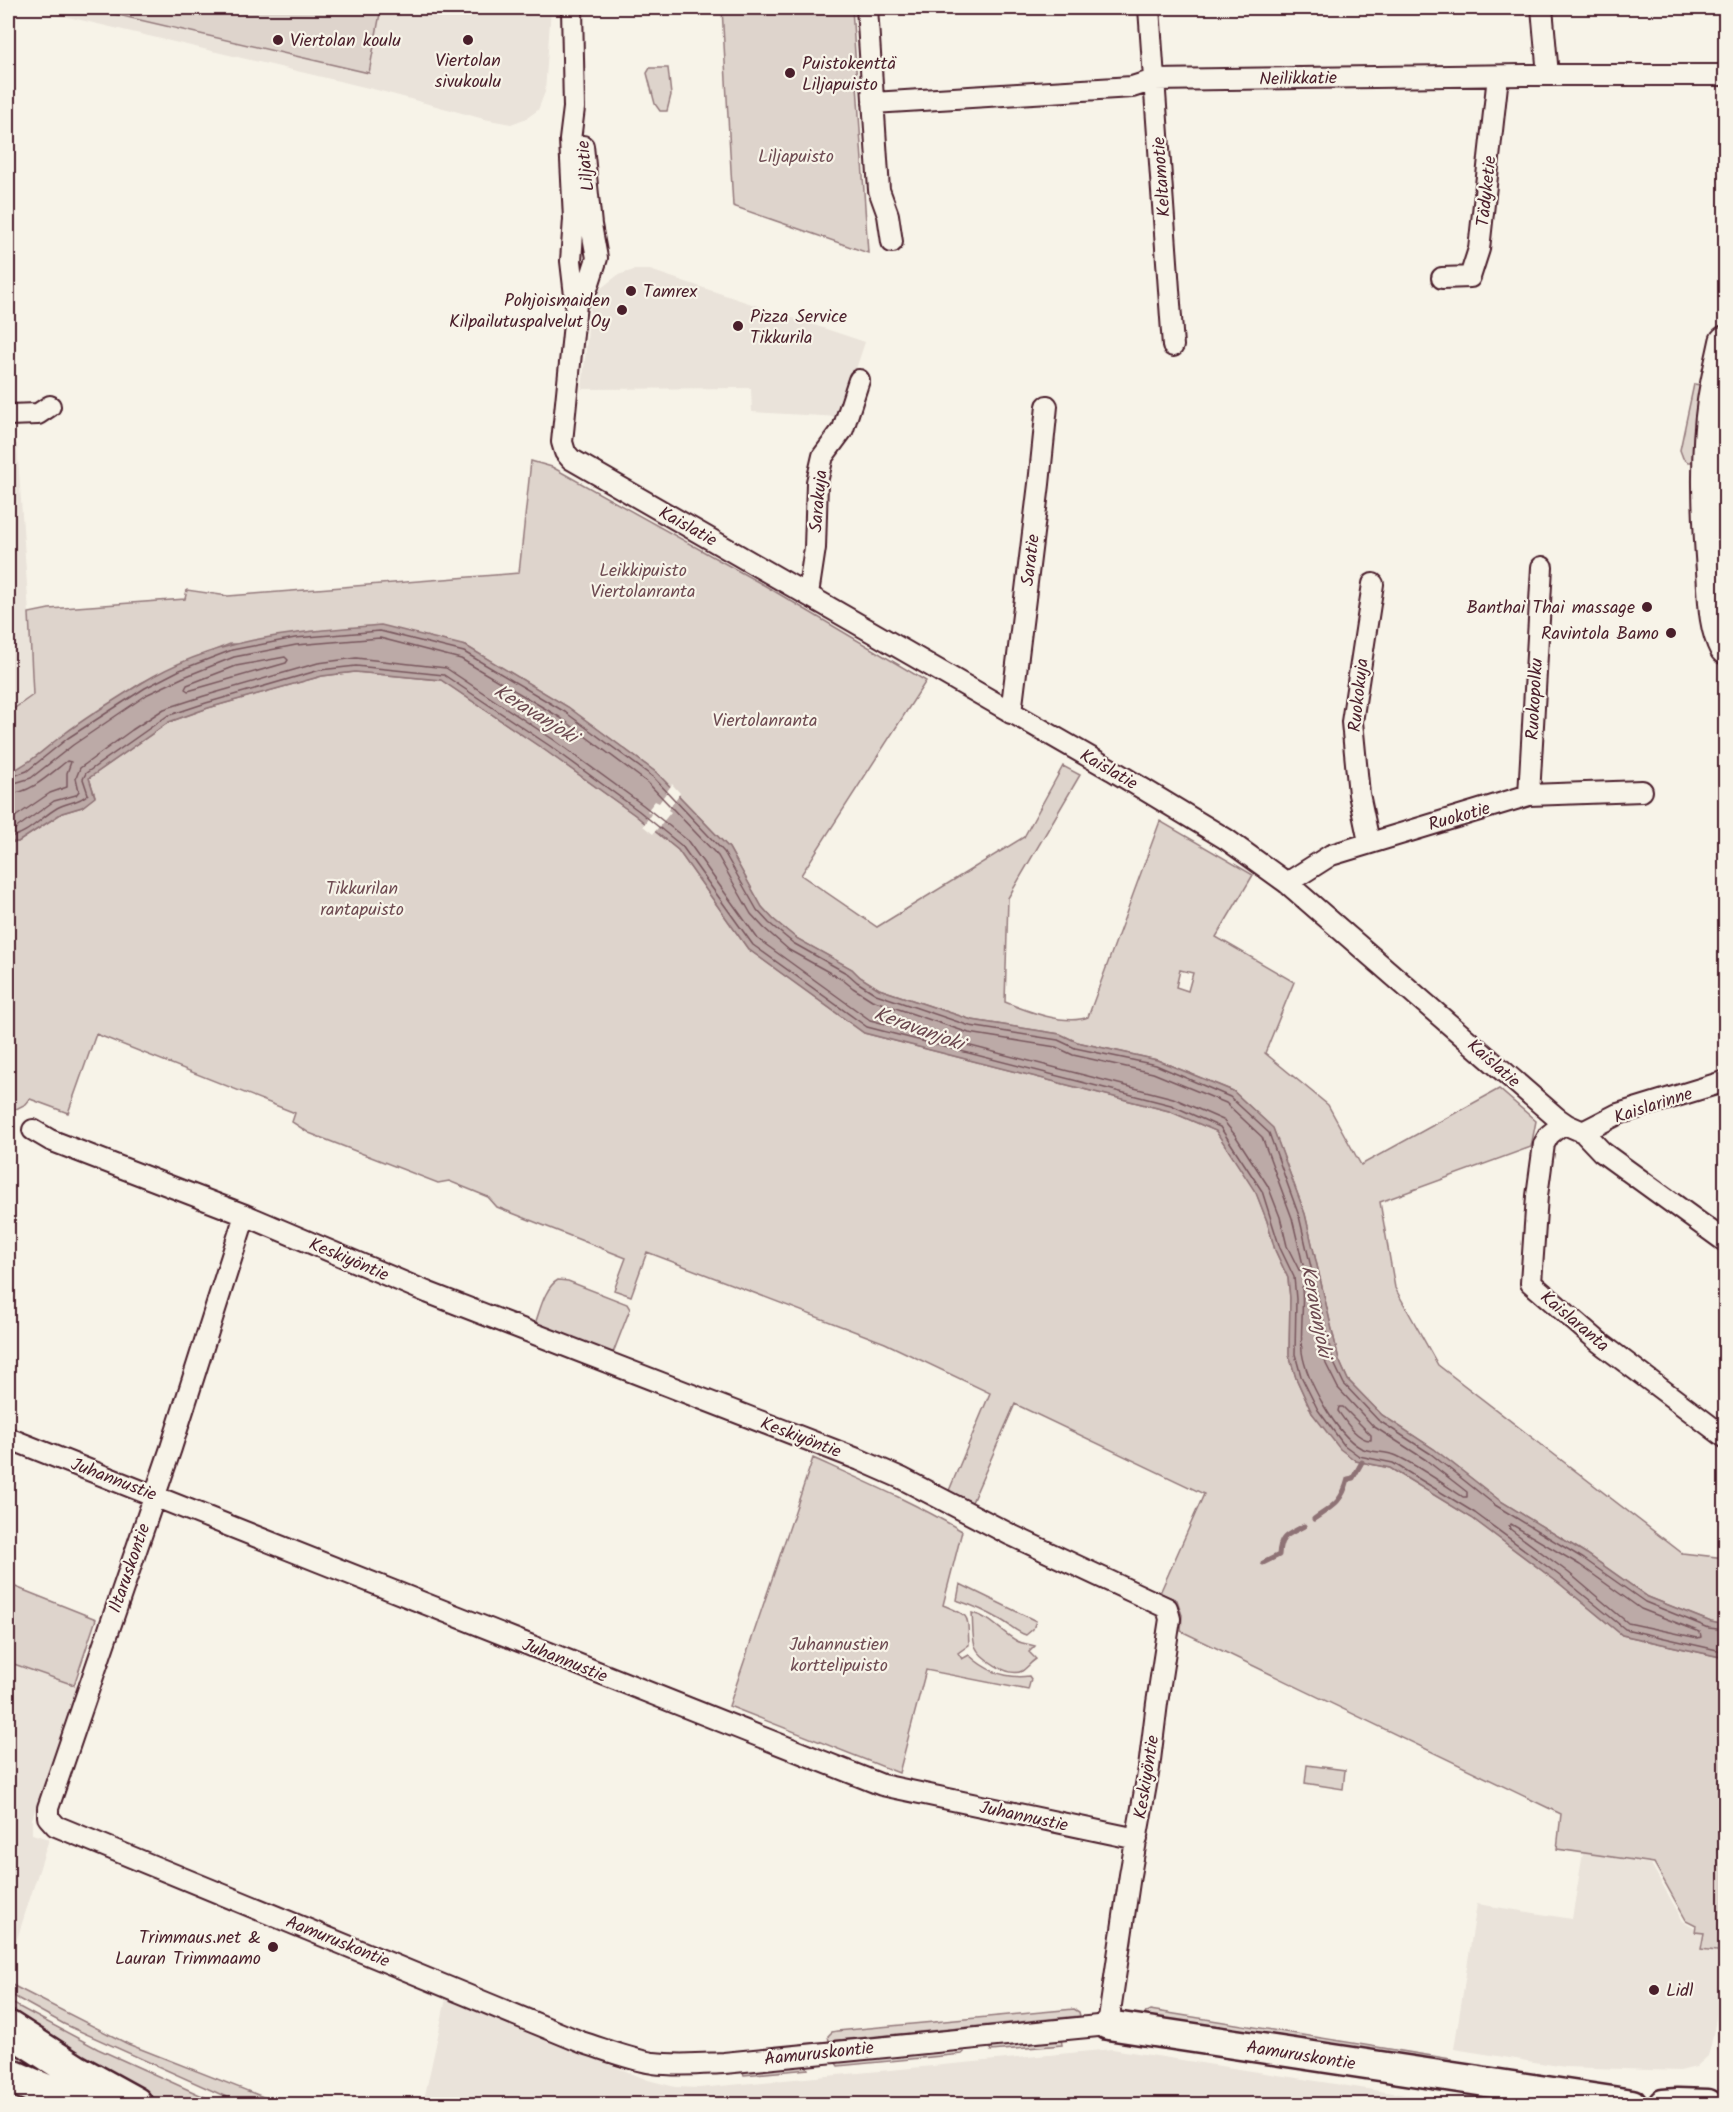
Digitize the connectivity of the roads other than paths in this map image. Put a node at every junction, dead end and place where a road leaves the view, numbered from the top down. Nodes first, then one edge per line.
1 (572, 8) edge
2 (867, 8) edge
3 (1149, 8) edge
4 (1542, 8) edge
5 (1548, 75) junction
6 (1725, 75) edge
7 (1498, 76) junction
8 (1154, 80) junction
9 (873, 103) junction
10 (582, 222) joint
11 (892, 242) dead end
12 (1442, 278) dead end
13 (1725, 342) edge
14 (1173, 346) dead end
15 (859, 380) dead end
16 (1720, 397) edge
17 (50, 406) dead end
18 (1047, 406) dead end
19 (8, 415) edge
20 (1542, 567) dead end
21 (1373, 584) dead end
22 (808, 594) junction
23 (1725, 648) edge
24 (1011, 713) junction
25 (1642, 791) dead end
26 (1528, 795) junction
27 (1369, 842) junction
28 (1287, 883) junction
29 (1725, 1082) edge
30 (1563, 1123) junction
31 (33, 1130) dead end
32 (1583, 1132) junction
33 (245, 1215) junction
34 (1725, 1242) edge
35 (8, 1438) edge
36 (1725, 1438) edge
37 (154, 1495) junction
38 (48, 1817) joint
39 (1137, 1839) junction
40 (1108, 2025) junction
41 (8, 2028) edge
42 (8, 2075) edge
43 (76, 2104) edge
44 (135, 2104) edge
45 (1632, 2104) edge
46 (1663, 2104) edge
47 (1708, 2104) edge

1 - 10 street, Liljatie
2 - 9 street
3 - 8 street, Keltamotie
4 - 5 street
5 - 6 street, Neilikkatie
5 - 7 street, Neilikkatie
7 - 8 street, Neilikkatie
7 - 12 street, Tädyketie
8 - 9 street, Neilikkatie
8 - 14 street, Keltamotie
9 - 11 street
10 - 22 street, Kaislatie
13 - 16 main road
15 - 22 street, Sarakuja
16 - 23 main road
17 - 19 street
18 - 24 street, Saratie
20 - 26 street, Ruokopolku
21 - 27 street, Ruokokuja
22 - 24 street, Kaislatie
24 - 28 street, Kaislatie
25 - 26 street, Ruokotie
26 - 27 street, Ruokotie
27 - 28 street, Ruokotie
28 - 30 street, Kaislatie
29 - 32 street, Kaislarinne
30 - 32 street, Kaislatie
30 - 36 street, Kaislaranta
31 - 33 street, Keskiyöntie
32 - 34 street, Kaislatie
33 - 37 street, Iltaruskontie
33 - 39 street, Keskiyöntie
35 - 37 street, Juhannustie
37 - 38 street, Iltaruskontie
37 - 39 street, Juhannustie
38 - 40 street, Aamuruskontie
39 - 40 street, Keskiyöntie
40 - 45 street, Aamuruskontie
41 - 44 highway
42 - 43 highway
46 - 47 street

